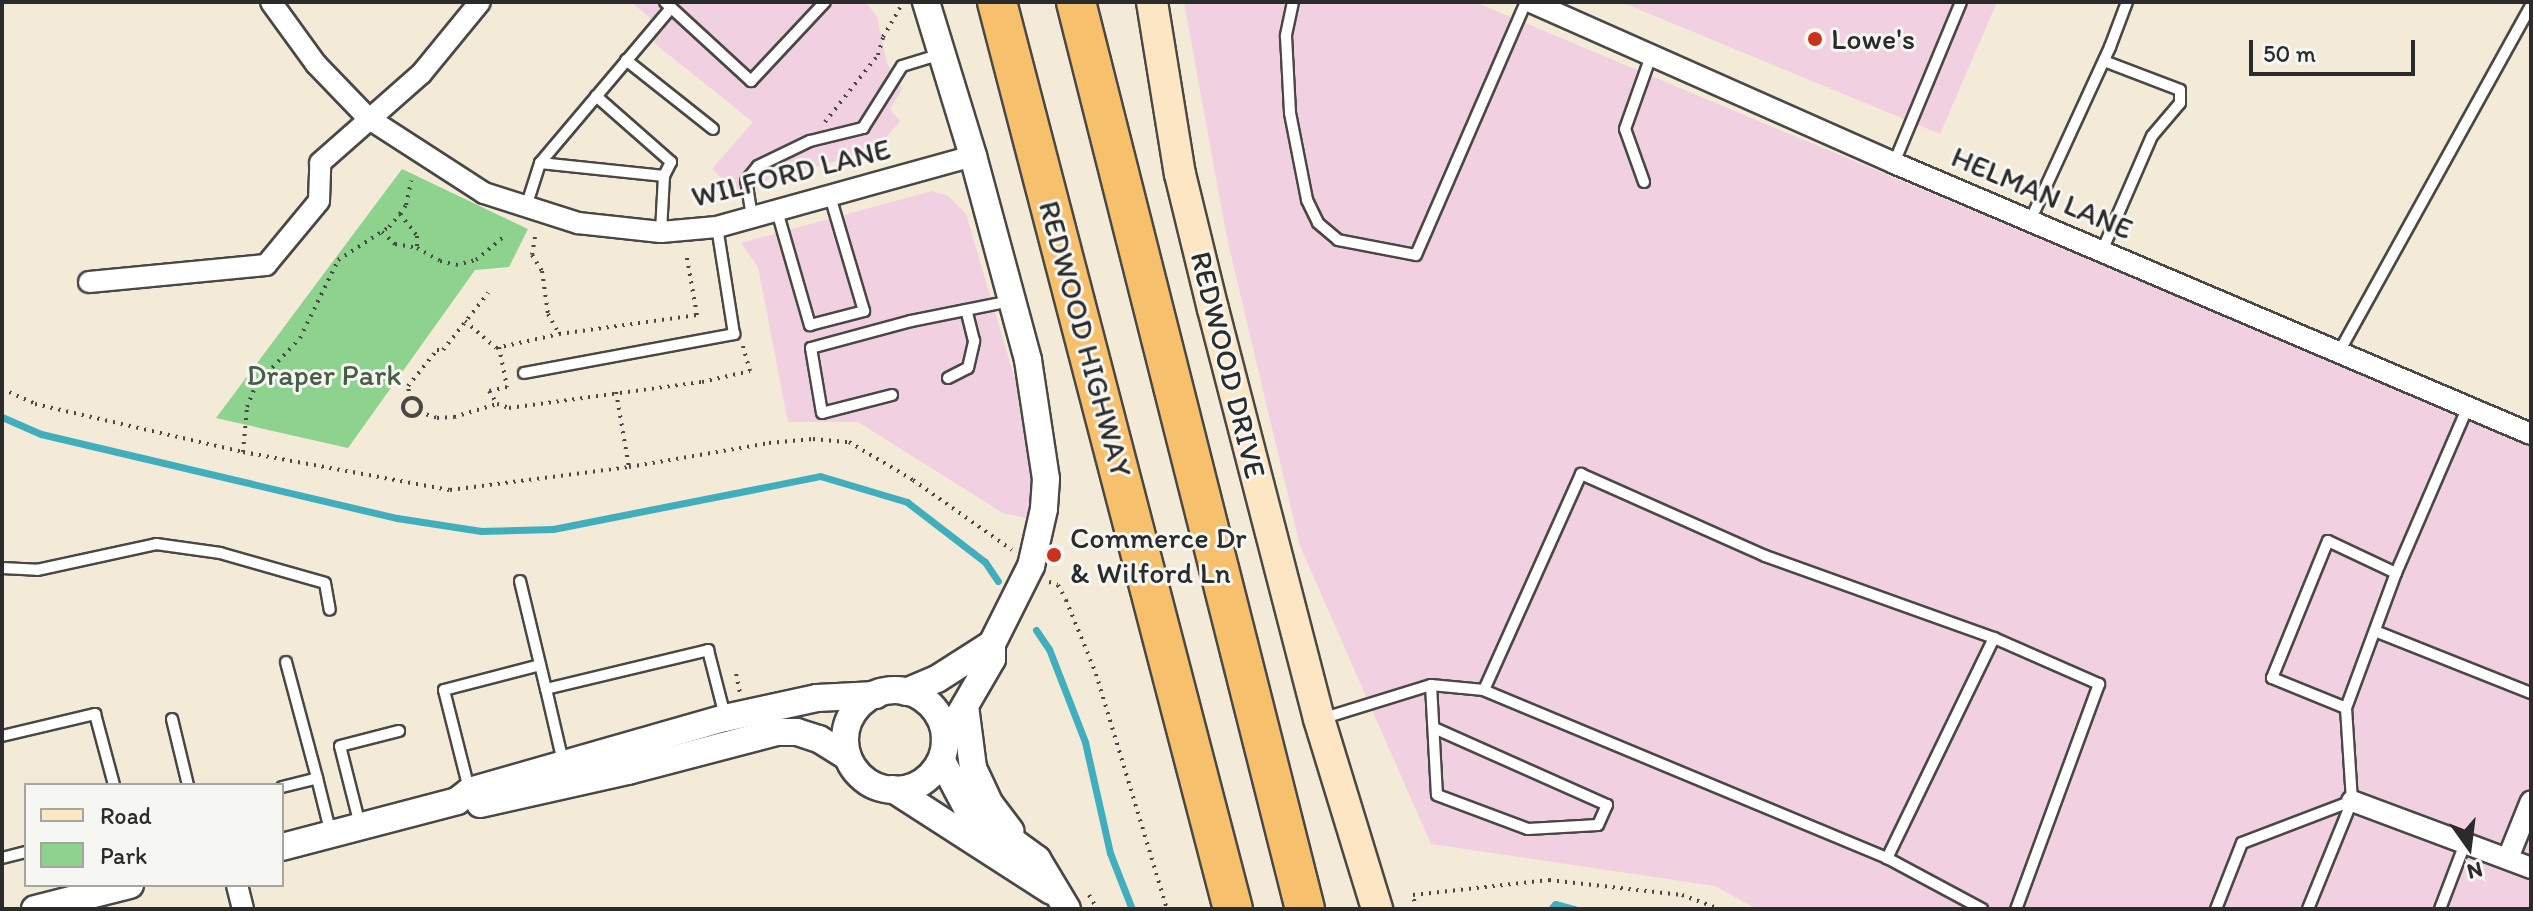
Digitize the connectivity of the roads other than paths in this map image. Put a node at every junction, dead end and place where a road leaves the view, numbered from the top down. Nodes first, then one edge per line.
1 (271, 2) edge
2 (480, 2) edge
3 (825, 2) edge
4 (988, 2) edge
5 (997, 2) edge
6 (1076, 2) edge
7 (1087, 2) edge
8 (1152, 2) edge
9 (1293, 2) edge
10 (1528, 2) edge
11 (1961, 2) edge
12 (2127, 2) edge
13 (668, 5) edge
14 (913, 5) edge
15 (2531, 6) edge
16 (942, 53) junction
17 (1651, 56) junction
18 (626, 60) junction
19 (2104, 61) junction
20 (596, 96) junction
21 (1024, 108) junction
22 (1105, 110) junction
23 (368, 118) junction
24 (713, 129) dead end
25 (973, 156) junction
26 (540, 163) junction
27 (1894, 163) junction
28 (664, 176) junction
29 (1644, 182) dead end
30 (830, 196) junction
31 (526, 208) junction
32 (777, 211) junction
33 (752, 217) junction
34 (2030, 221) junction
35 (717, 227) junction
36 (661, 232) junction
37 (2102, 251) junction
38 (89, 282) dead end
39 (1012, 300) junction
40 (966, 310) junction
41 (2339, 352) junction
42 (524, 373) dead end
43 (948, 378) dead end
44 (892, 395) dead end
45 (2468, 407) junction
46 (2531, 434) edge
47 (2, 568) edge
48 (2396, 573) junction
49 (520, 581) dead end
50 (330, 610) dead end
51 (2375, 631) junction
52 (1994, 638) junction
53 (992, 644) junction
54 (286, 662) dead end
55 (540, 665) junction
56 (1431, 685) junction
57 (546, 689) junction
58 (1484, 690) junction
59 (906, 692) junction
60 (2531, 693) edge
61 (876, 695) junction
62 (965, 706) junction
63 (733, 708) junction
64 (2346, 708) junction
65 (172, 719) dead end
66 (1319, 719) junction
67 (1434, 728) junction
68 (399, 731) dead end
69 (2, 736) edge
70 (943, 751) junction
71 (848, 757) junction
72 (563, 762) junction
73 (317, 778) junction
74 (113, 783) edge
75 (188, 783) edge
76 (284, 786) edge
77 (893, 789) junction
78 (463, 796) junction
79 (2352, 801) junction
80 (2531, 801) edge
81 (361, 827) junction
82 (331, 835) junction
83 (1017, 845) junction
84 (2464, 846) junction
85 (284, 847) edge
86 (24, 852) edge
87 (2, 858) edge
88 (1887, 858) junction
89 (2508, 858) junction
90 (2531, 868) edge
91 (121, 887) edge
92 (238, 887) edge
93 (1062, 901) edge
94 (35, 909) edge
95 (243, 909) edge
96 (1233, 909) edge
97 (1305, 909) edge
98 (1377, 909) edge
99 (1982, 909) edge
100 (2016, 909) edge
101 (2216, 909) edge
102 (2308, 909) edge
103 (2440, 909) edge

1 - 23 street, WILFORD LANE
2 - 23 street
3 - 13 lane
4 - 21 highway
5 - 21 highway, REDWOOD HIGHWAY
6 - 22 highway
7 - 22 highway
8 - 66 main road, REDWOOD DRIVE
9 - 10 lane
10 - 17 street, HELMAN LANE
11 - 27 lane
12 - 19 lane
13 - 18 lane
14 - 16 street
15 - 41 lane
16 - 25 street
16 - 33 lane
17 - 27 street, HELMAN LANE
17 - 29 lane
18 - 20 lane
18 - 24 lane
19 - 34 lane
19 - 37 lane
20 - 26 lane
20 - 28 lane
21 - 96 highway, REDWOOD HIGHWAY
22 - 97 highway
23 - 31 street, WILFORD LANE
23 - 38 street
25 - 30 street, WILFORD LANE
25 - 39 street
26 - 28 lane
26 - 31 lane
27 - 34 street, HELMAN LANE
28 - 36 lane
30 - 32 street, WILFORD LANE
30 - 32 lane
31 - 36 street, WILFORD LANE
32 - 33 street, WILFORD LANE
33 - 35 street, WILFORD LANE
34 - 37 street, HELMAN LANE
35 - 36 street, WILFORD LANE
35 - 42 lane
37 - 41 street, HELMAN LANE
39 - 40 lane
39 - 53 street
40 - 43 lane
40 - 44 lane
41 - 45 street, HELMAN LANE
45 - 46 street, HELMAN LANE
45 - 48 lane
47 - 50 lane
48 - 51 lane
48 - 64 lane
49 - 55 lane
51 - 60 lane
51 - 64 lane
52 - 58 lane
52 - 88 lane
52 - 100 lane
53 - 59 street
53 - 62 street
54 - 73 lane
55 - 57 lane
55 - 78 lane
56 - 58 lane
56 - 66 lane
56 - 67 lane
57 - 63 lane
57 - 72 lane
58 - 88 lane
59 - 61 street
59 - 70 street
61 - 63 street
61 - 71 street
62 - 70 street
62 - 83 street
63 - 72 street
64 - 79 lane
65 - 75 lane
66 - 98 main road, REDWOOD DRIVE
67 - 67 lane
68 - 81 lane
69 - 74 lane
70 - 77 street
70 - 83 street
71 - 77 street
71 - 78 street
72 - 78 street
73 - 76 lane
73 - 82 lane
77 - 93 street
78 - 81 street
79 - 84 street
79 - 101 lane
79 - 102 lane
80 - 89 street
81 - 82 street
82 - 85 street
83 - 93 street
84 - 89 street
84 - 103 lane
86 - 87 lane
88 - 99 lane
89 - 90 street
91 - 94 street
92 - 95 street

